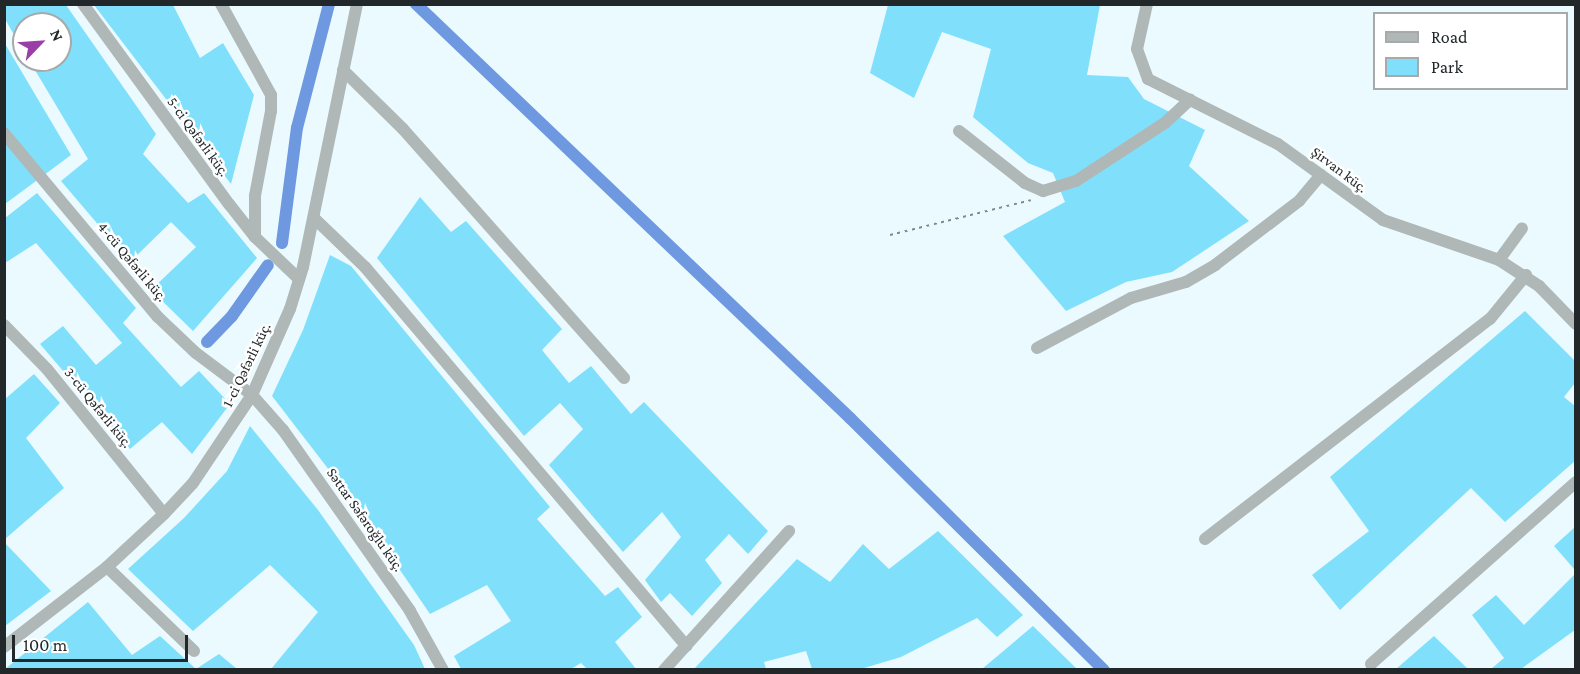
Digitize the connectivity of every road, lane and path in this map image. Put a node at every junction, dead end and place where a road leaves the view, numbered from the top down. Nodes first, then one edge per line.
1 (82, 4) edge
2 (221, 4) edge
3 (357, 4) edge
4 (1147, 4) edge
5 (343, 70) junction
6 (1190, 100) junction
7 (959, 131) dead end
8 (4, 133) edge
9 (1321, 175) junction
10 (1043, 191) junction
11 (314, 218) junction
12 (1522, 228) dead end
13 (890, 235) dead end
14 (255, 237) junction
15 (1499, 260) junction
16 (1526, 276) junction
17 (299, 279) junction
18 (1575, 324) edge
19 (4, 325) edge
20 (1037, 348) dead end
21 (624, 378) dead end
22 (252, 395) junction
23 (1575, 482) edge
24 (164, 514) junction
25 (789, 531) dead end
26 (1205, 539) dead end
27 (107, 567) junction
28 (686, 646) junction
29 (4, 647) edge
30 (194, 651) dead end
31 (1371, 664) dead end
32 (443, 669) edge
33 (664, 669) edge

1 - 14 street, 5-ci Qəfərli küç.
2 - 14 street
3 - 5 street, 1-ci Qəfərli küç.
4 - 6 street, Şirvan küç.
5 - 11 street, 1-ci Qəfərli küç.
5 - 21 street
6 - 9 street, Şirvan küç.
6 - 10 street
7 - 10 street
8 - 22 street, 4-cü Qəfərli küç.
9 - 15 street, Şirvan küç.
9 - 20 street
10 - 13 path
11 - 17 street, 1-ci Qəfərli küç.
11 - 28 street
12 - 15 street
14 - 17 street, 5-ci Qəfərli küç.
15 - 16 street, Şirvan küç.
16 - 18 street, Şirvan küç.
16 - 26 street
17 - 22 street, 1-ci Qəfərli küç.
19 - 24 street, 3-cü Qəfərli küç.
22 - 24 street, 1-ci Qəfərli küç.
22 - 32 street, Səttar Səfəroğlu küç.
23 - 31 street
24 - 27 street, 1-ci Qəfərli küç.
25 - 28 street
27 - 29 street, 1-ci Qəfərli küç.
27 - 30 street
28 - 33 street

